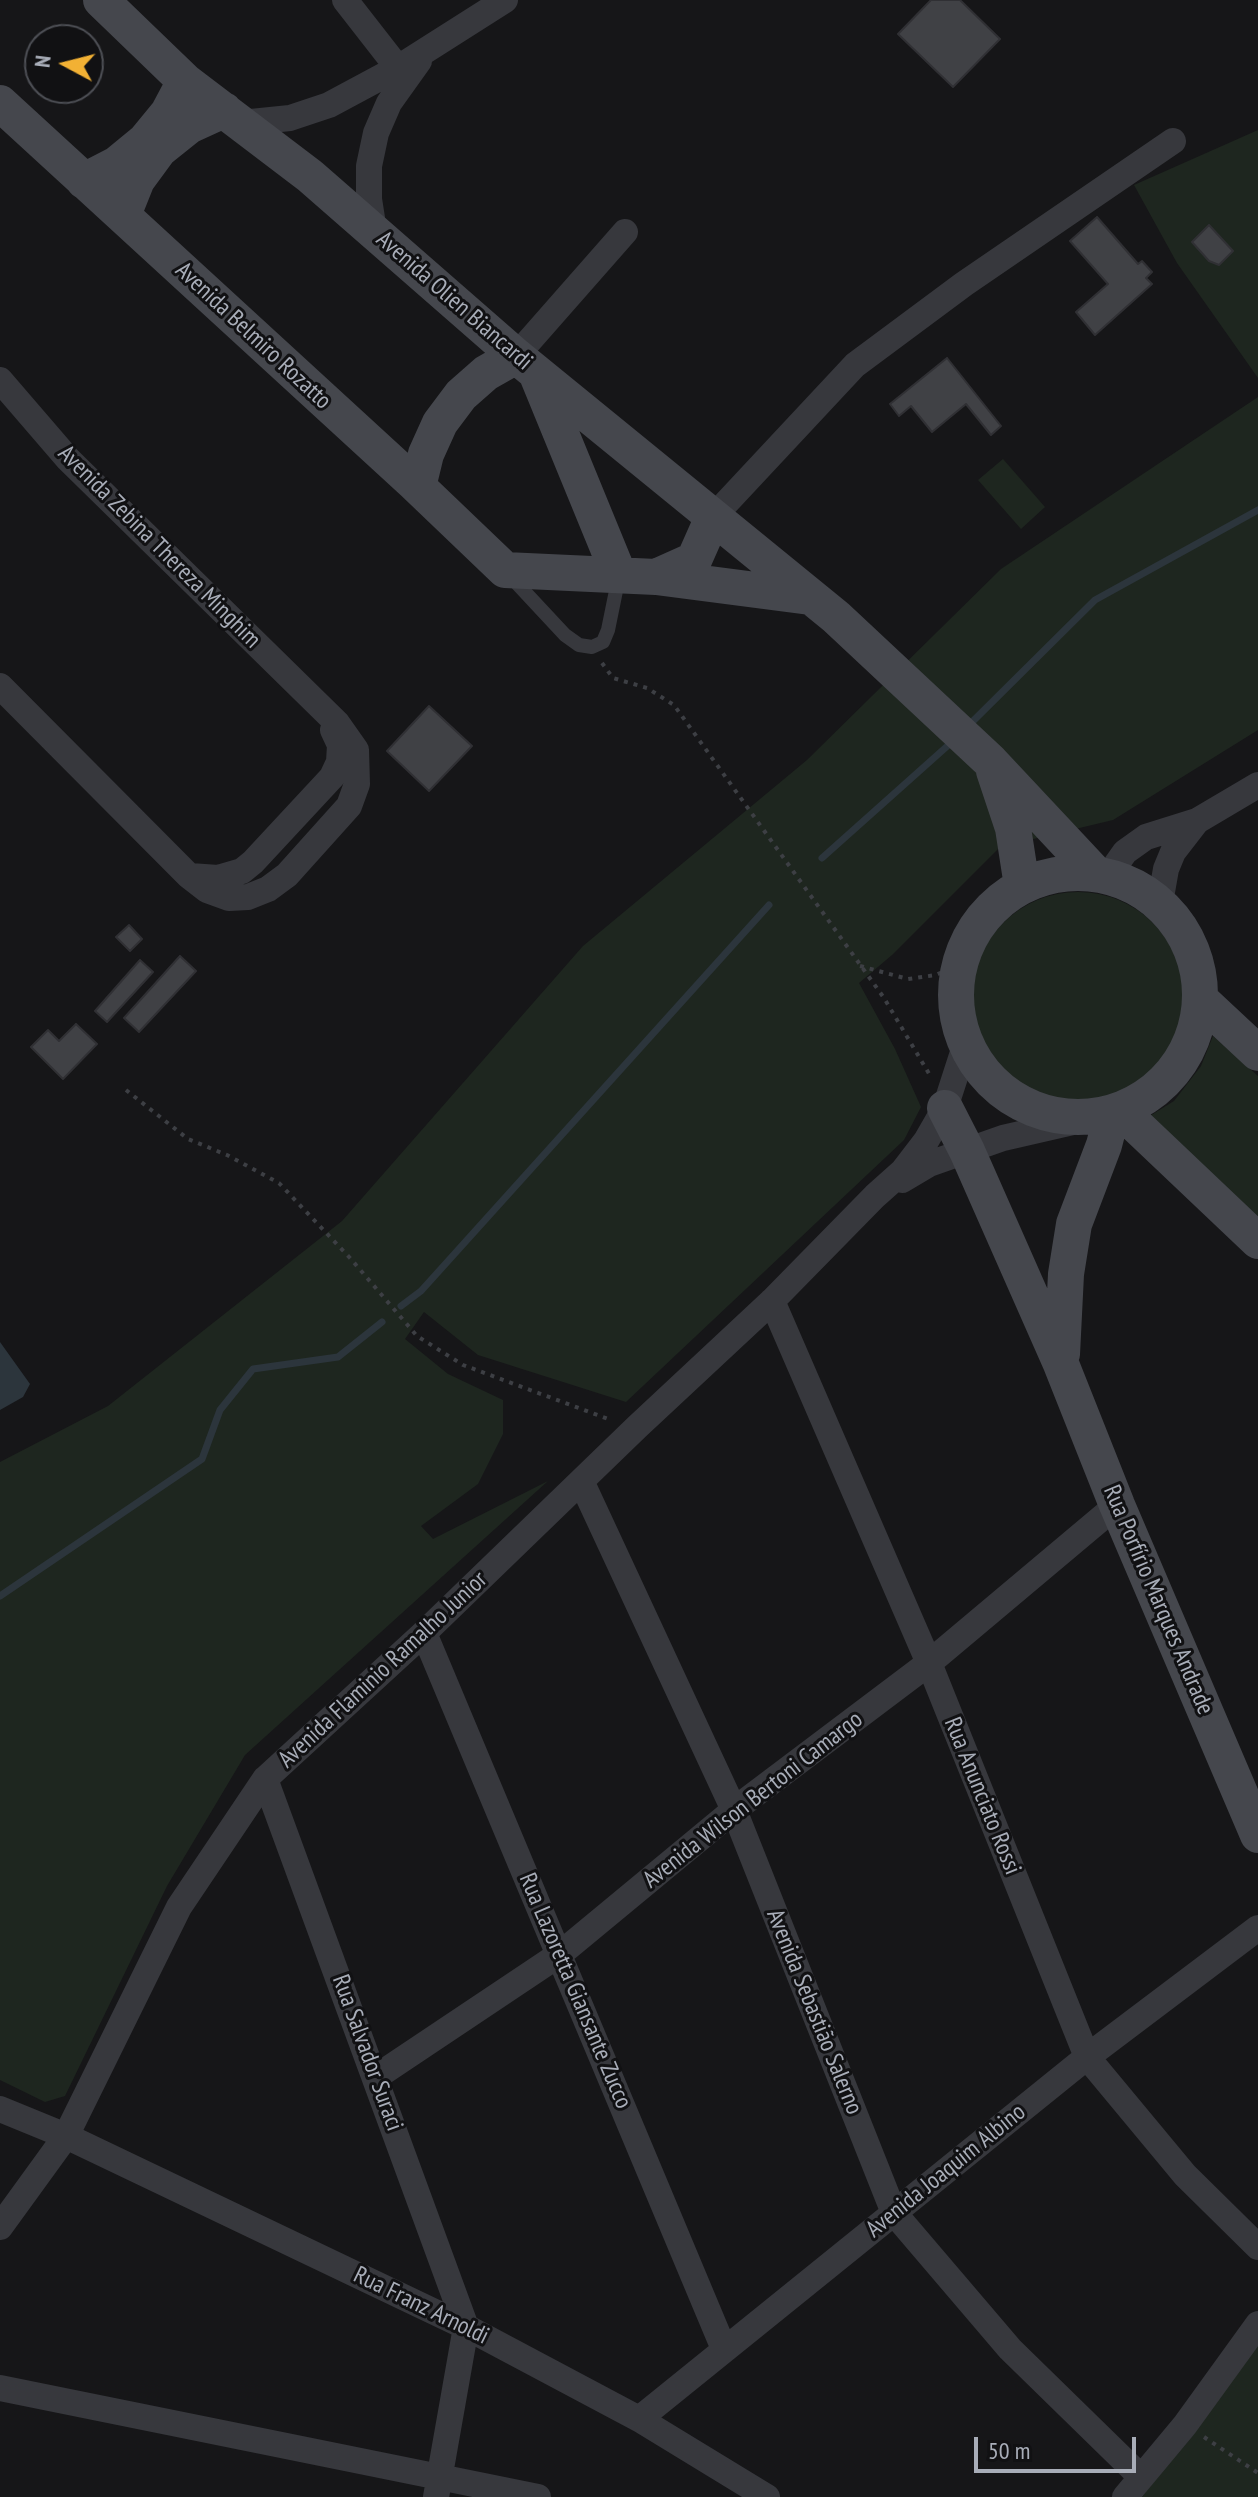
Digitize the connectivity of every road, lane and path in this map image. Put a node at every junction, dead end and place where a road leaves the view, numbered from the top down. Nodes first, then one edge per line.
1 (101, 0) edge
2 (345, 0) edge
3 (505, 0) edge
4 (429, 49) junction
5 (398, 68) junction
6 (185, 81) junction
7 (3, 111) edge
8 (232, 117) junction
9 (1173, 141) dead end
10 (84, 181) junction
11 (123, 215) junction
12 (374, 231) junction
13 (625, 232) dead end
14 (526, 365) junction
15 (0, 380) edge
16 (418, 487) junction
17 (713, 517) junction
18 (505, 570) junction
19 (619, 575) junction
20 (656, 577) junction
21 (811, 597) junction
22 (613, 678) dead end
23 (0, 686) edge
24 (987, 758) junction
25 (1258, 785) edge
26 (1197, 821) junction
27 (1102, 874) junction
28 (1022, 886) junction
29 (1160, 903) junction
30 (960, 964) junction
31 (860, 966) junction
32 (1201, 1000) junction
33 (966, 1043) junction
34 (1258, 1053) edge
35 (126, 1090) dead end
36 (945, 1108) junction
37 (1107, 1114) junction
38 (967, 1151) junction
39 (875, 1196) junction
40 (1258, 1241) edge
41 (772, 1301) junction
42 (1061, 1364) junction
43 (637, 1427) junction
44 (582, 1483) junction
45 (1117, 1505) junction
46 (424, 1633) junction
47 (929, 1663) junction
48 (265, 1779) junction
49 (734, 1810) junction
50 (1258, 1835) edge
51 (1258, 1928) edge
52 (560, 1954) junction
53 (1087, 2057) junction
54 (376, 2077) junction
55 (0, 2109) edge
56 (66, 2136) junction
57 (894, 2213) junction
58 (0, 2227) edge
59 (1258, 2247) edge
60 (1258, 2324) edge
61 (466, 2327) junction
62 (724, 2349) junction
63 (0, 2388) edge
64 (639, 2419) junction
65 (1185, 2425) junction
66 (1258, 2473) edge
67 (1133, 2487) edge
68 (438, 2488) edge
69 (538, 2497) edge
70 (767, 2497) edge

1 - 6 street, Avenida Olien Biancardi
2 - 5 street
3 - 4 street
4 - 5 street
4 - 12 street
5 - 8 street
6 - 8 street, Avenida Olien Biancardi
6 - 10 street
7 - 10 street, Avenida Belmiro Rozatto
8 - 11 street
8 - 12 street, Avenida Olien Biancardi
9 - 17 street
10 - 11 street, Avenida Belmiro Rozatto
11 - 16 street, Avenida Belmiro Rozatto
12 - 14 street, Avenida Olien Biancardi
13 - 14 street
14 - 16 street
14 - 17 street, Avenida Olien Biancardi
14 - 19 street
15 - 23 street, Avenida Zebina Thereza Minghim
16 - 18 street, Avenida Belmiro Rozatto
17 - 20 street
17 - 21 street, Avenida Olien Biancardi
18 - 19 street
18 - 19 lane
19 - 20 street
20 - 21 street
21 - 24 street, Avenida Olien Biancardi
22 - 31 path
24 - 27 street, Avenida Olien Biancardi
24 - 28 street, Avenida Olien Biancardi
25 - 26 street
26 - 27 street
26 - 29 street
27 - 28 street
27 - 29 street
28 - 30 street
29 - 32 street
30 - 31 path
30 - 33 street
31 - 36 path
32 - 34 street
32 - 37 street
33 - 36 street, Avenida Flaminio Ramalho Junior
33 - 37 street
35 - 43 path
36 - 38 street, Rua Porfírio Marques Andrade
36 - 39 street, Avenida Flaminio Ramalho Junior
37 - 38 street, Avenida Flaminio Ramalho Junior
37 - 40 street
37 - 42 street, Rua Porfírio Marques Andrade
38 - 39 street, Avenida Flaminio Ramalho Junior
38 - 42 street, Rua Porfírio Marques Andrade
39 - 41 street, Avenida Flaminio Ramalho Junior
41 - 43 street, Avenida Flaminio Ramalho Junior
41 - 47 street, Rua Anunciato Rossi
42 - 45 street, Rua Porfírio Marques Andrade
43 - 44 street, Avenida Flaminio Ramalho Junior
44 - 46 street, Avenida Flaminio Ramalho Junior
44 - 49 street, Avenida Sebastião Salerno
45 - 47 street, Avenida Wilson Bertoni Camargo
45 - 50 street, Rua Porfírio Marques Andrade
46 - 48 street, Avenida Flaminio Ramalho Junior
46 - 52 street, Rua Lazoretta Giansante Zucco
47 - 49 street, Avenida Wilson Bertoni Camargo
47 - 53 street, Rua Anunciato Rossi
48 - 54 street, Rua Salvador Suraci
48 - 56 street, Avenida Flaminio Ramalho Junior
49 - 52 street, Avenida Wilson Bertoni Camargo
49 - 57 street, Avenida Sebastião Salerno
51 - 53 street, Avenida Joaquim Albino
52 - 54 street, Avenida Wilson Bertoni Camargo
52 - 62 street, Rua Lazoretta Giansante Zucco
53 - 57 street, Avenida Joaquim Albino
53 - 59 street, Rua Anunciato Rossi
54 - 61 street, Rua Salvador Suraci
55 - 56 street, Rua Franz Arnoldi
56 - 58 street, Avenida Flaminio Ramalho Junior
56 - 61 street, Rua Franz Arnoldi
57 - 62 street, Avenida Joaquim Albino
57 - 67 street, Avenida Sebastião Salerno
60 - 65 street
61 - 64 street, Rua Franz Arnoldi
61 - 68 street
62 - 64 street, Avenida Joaquim Albino
63 - 68 street
64 - 70 street, Rua Franz Arnoldi
65 - 66 path
65 - 67 street
68 - 69 street

